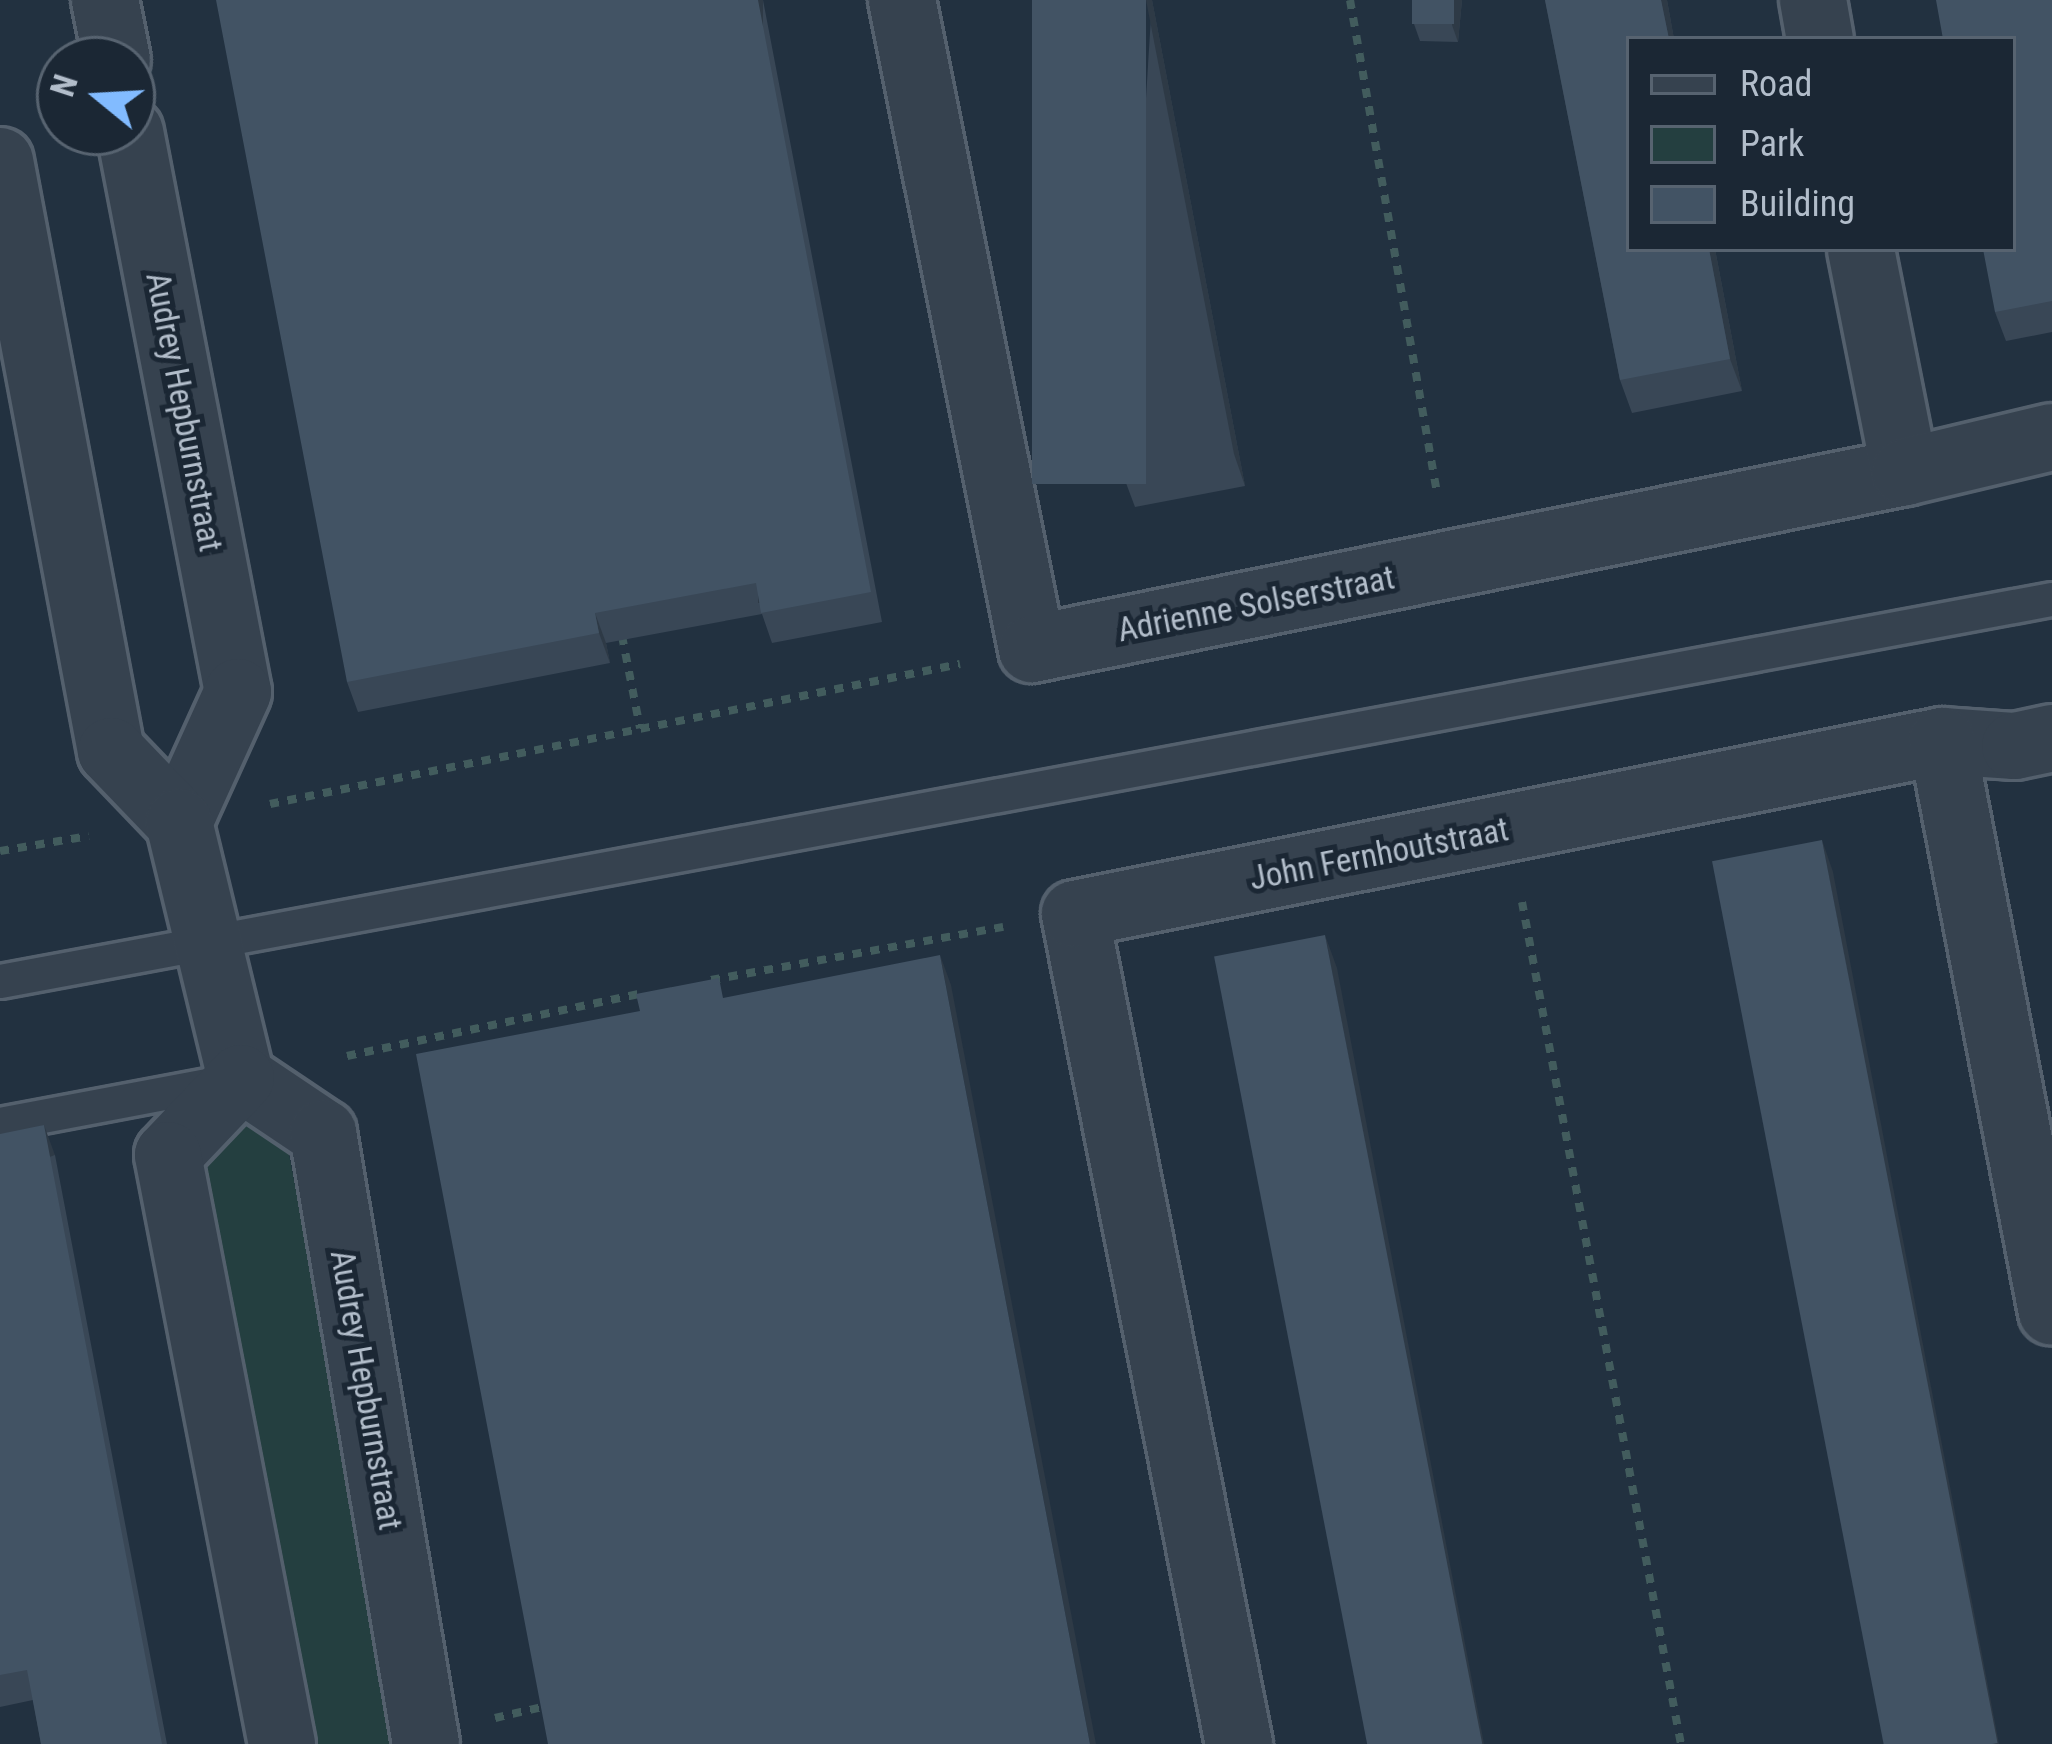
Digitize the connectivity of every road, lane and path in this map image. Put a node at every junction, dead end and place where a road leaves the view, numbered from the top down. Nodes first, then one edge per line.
1 (105, 0) edge
2 (902, 0) edge
3 (1350, 0) edge
4 (1813, 0) edge
5 (112, 36) edge
6 (1819, 36) edge
7 (135, 156) edge
8 (0, 161) edge
9 (1862, 252) edge
10 (2052, 437) edge
11 (1905, 472) junction
12 (1449, 565) junction
13 (2052, 599) edge
14 (618, 611) edge
15 (1033, 649) junction
16 (640, 728) junction
17 (2052, 739) edge
18 (1942, 741) junction
19 (178, 822) junction
20 (1508, 828) junction
21 (0, 851) edge
22 (1076, 914) junction
23 (209, 940) junction
24 (0, 981) edge
25 (706, 981) edge
26 (659, 990) edge
27 (242, 1078) junction
28 (0, 1124) edge
29 (2052, 1312) edge
30 (559, 1704) edge
31 (425, 1739) edge
32 (282, 1744) edge
33 (1239, 1744) edge
34 (1681, 1744) edge

1 - 5 street
2 - 15 street
3 - 12 path
4 - 6 street
7 - 19 street, Audrey Hepburnstraat
8 - 19 street
9 - 11 street
10 - 11 street, Adrienne Solserstraat
11 - 12 street, Adrienne Solserstraat
12 - 15 street, Adrienne Solserstraat
13 - 23 lane
14 - 16 path
15 - 16 path
16 - 19 path
17 - 18 street, John Fernhoutstraat
18 - 20 street, John Fernhoutstraat
18 - 29 street
19 - 21 path
19 - 23 street
20 - 22 street, John Fernhoutstraat
20 - 34 path
22 - 25 path
22 - 33 street
23 - 24 lane
23 - 27 street
26 - 27 path
27 - 28 lane
27 - 31 street, Audrey Hepburnstraat
27 - 32 street
30 - 31 path

